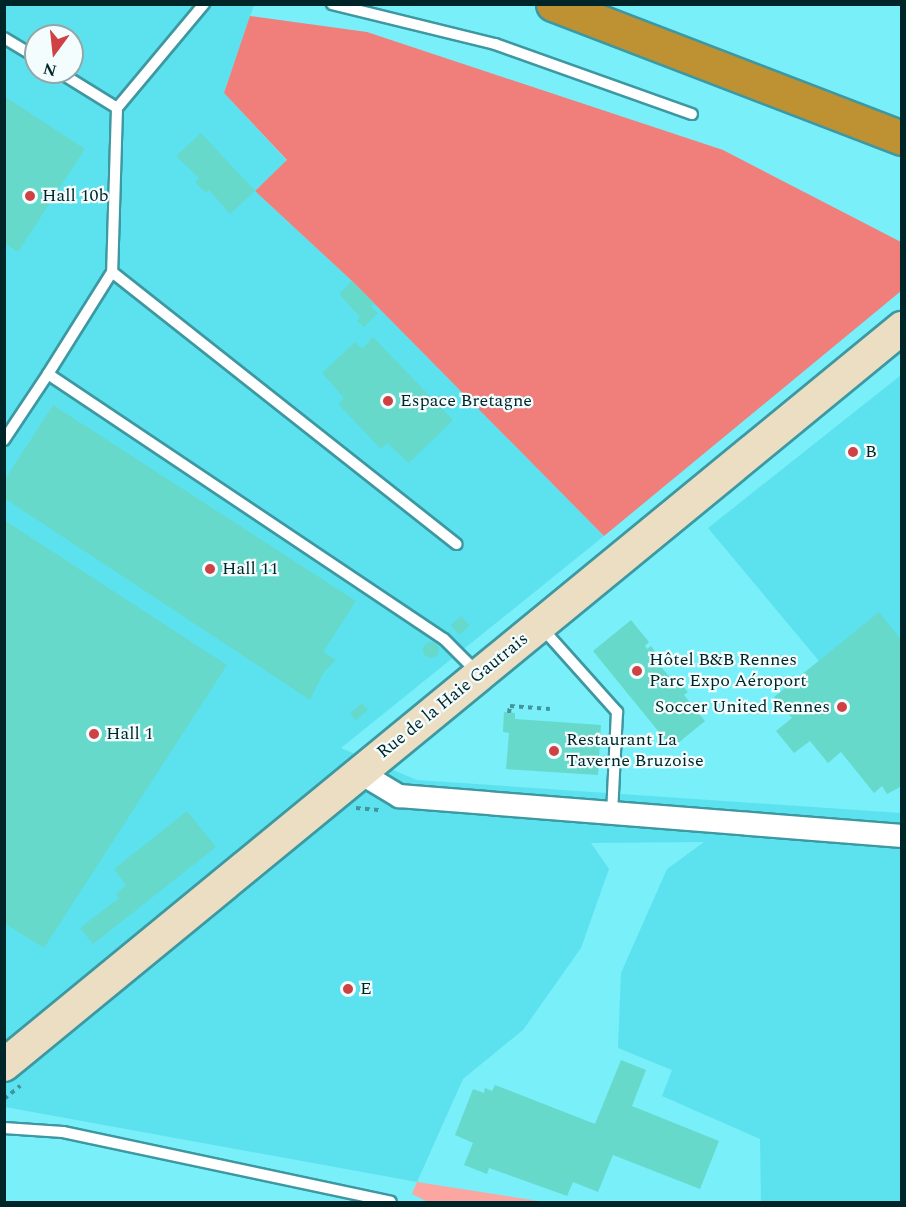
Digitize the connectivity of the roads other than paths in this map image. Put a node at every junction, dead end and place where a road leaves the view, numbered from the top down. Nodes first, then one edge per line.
1 (204, 4) edge
2 (332, 4) edge
3 (553, 4) edge
4 (4, 38) edge
5 (24, 50) edge
6 (79, 84) edge
7 (117, 108) junction
8 (692, 114) dead end
9 (902, 138) edge
10 (112, 272) junction
11 (902, 328) edge
12 (48, 374) junction
13 (6, 436) edge
14 (458, 544) dead end
15 (540, 626) junction
16 (479, 675) junction
17 (359, 772) junction
18 (612, 815) junction
19 (902, 836) edge
20 (14, 1075) edge
21 (4, 1128) edge
22 (391, 1203) edge

1 - 7 lane
2 - 8 lane
3 - 9 highway
4 - 5 lane
6 - 7 lane
7 - 10 lane
10 - 12 lane
10 - 14 lane
11 - 15 street, Rue de la Haie Gautrais
12 - 13 lane
12 - 16 lane
15 - 16 street, Rue de la Haie Gautrais
15 - 18 lane
16 - 17 street, Rue de la Haie Gautrais
17 - 18 street
17 - 20 street, Rue de la Haie Gautrais
18 - 19 street
21 - 22 lane

